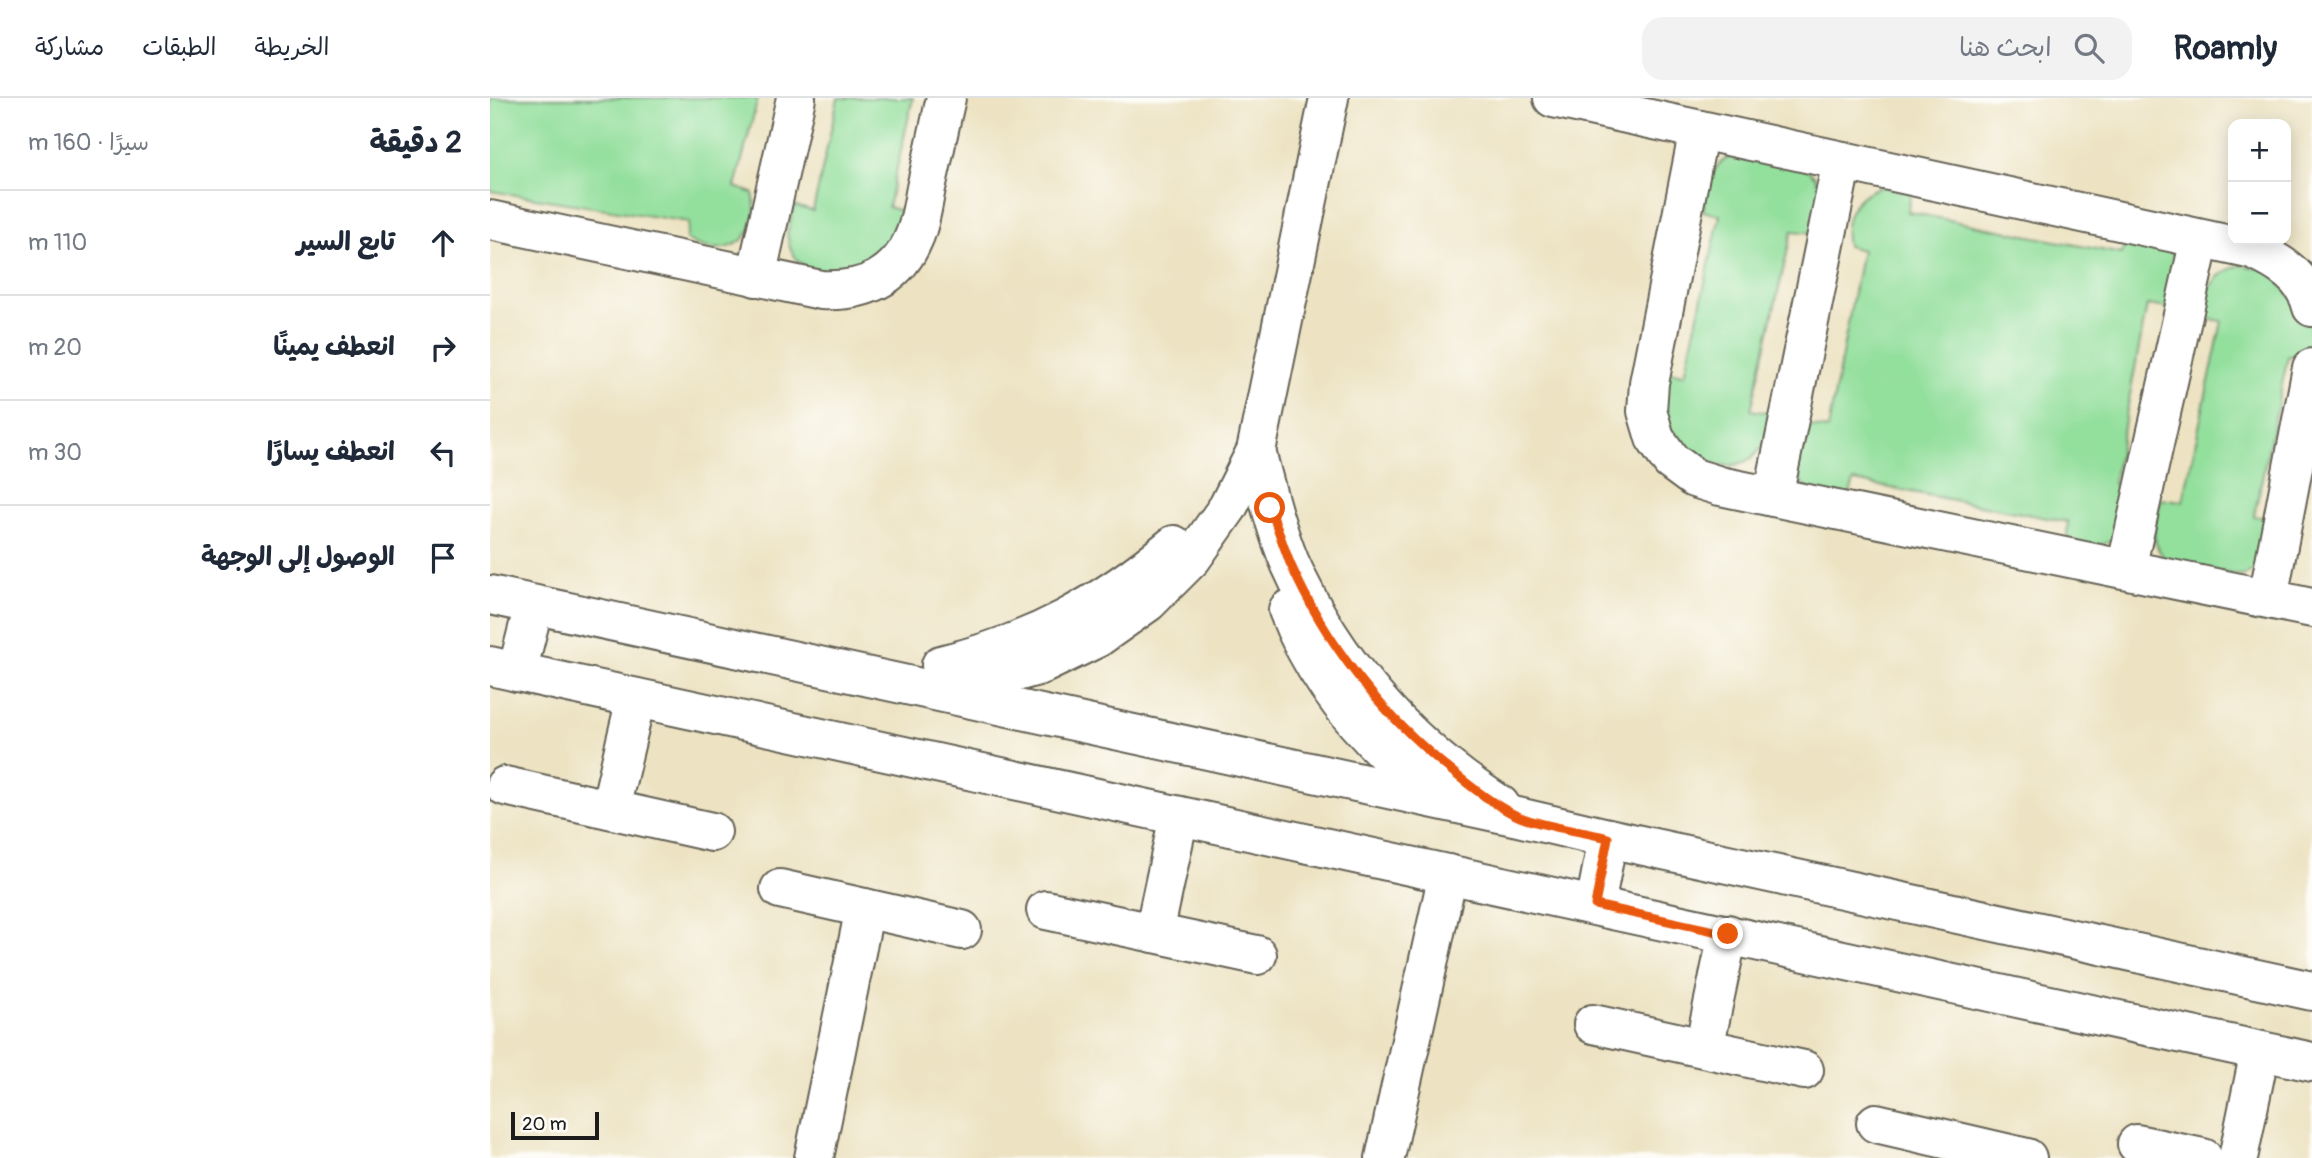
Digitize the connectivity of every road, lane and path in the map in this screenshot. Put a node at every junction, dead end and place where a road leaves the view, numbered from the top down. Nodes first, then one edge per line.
1 (796, 98) edge
2 (946, 98) edge
3 (1329, 98) edge
4 (1553, 98) edge
5 (1699, 130) junction
6 (1842, 161) junction
7 (490, 220) edge
8 (2200, 239) junction
9 (756, 277) junction
10 (2312, 307) edge
11 (2312, 368) edge
12 (1256, 451) junction
13 (1773, 497) junction
14 (2126, 569) junction
15 (490, 595) edge
16 (2268, 598) junction
17 (534, 605) junction
18 (2312, 608) edge
19 (504, 669) edge
20 (863, 677) junction
21 (920, 689) junction
22 (636, 698) junction
23 (505, 786) dead end
24 (1447, 802) junction
25 (610, 809) junction
26 (1180, 816) junction
27 (1518, 817) junction
28 (712, 832) dead end
29 (1608, 838) junction
30 (1448, 874) junction
31 (780, 889) dead end
32 (1595, 905) junction
33 (865, 908) junction
34 (1046, 910) dead end
35 (962, 930) dead end
36 (1154, 933) junction
37 (1728, 934) junction
38 (1257, 955) dead end
39 (2312, 991) edge
40 (1592, 1024) dead end
41 (1704, 1048) junction
42 (2260, 1051) junction
43 (2312, 1062) edge
44 (1804, 1070) dead end
45 (1876, 1123) dead end
46 (2137, 1144) dead end
47 (1956, 1150) edge
48 (814, 1158) edge
49 (1385, 1158) edge
50 (2027, 1158) edge
51 (2203, 1158) edge
52 (2238, 1158) edge

1 - 9 street
2 - 9 street
3 - 12 street
4 - 5 street
5 - 6 street
5 - 13 street
6 - 8 street
6 - 13 street
7 - 9 street
8 - 10 street
8 - 14 street
11 - 16 street
12 - 20 street
12 - 21 street
12 - 24 street
12 - 27 street
13 - 14 street
14 - 16 street
15 - 17 street
16 - 18 street
17 - 19 street
17 - 20 street
19 - 22 street
20 - 21 street
21 - 24 street
22 - 25 street
22 - 26 street
23 - 25 street
24 - 27 street
25 - 28 street
26 - 30 street
26 - 36 street
27 - 29 street
29 - 32 street
29 - 39 street
30 - 32 street
30 - 49 street
31 - 33 street
32 - 37 street
33 - 35 street
33 - 48 street
34 - 36 street
36 - 38 street
37 - 41 street
37 - 42 street
40 - 41 street
41 - 44 street
42 - 43 street
42 - 52 street
45 - 47 street
46 - 51 street
47 - 50 street

